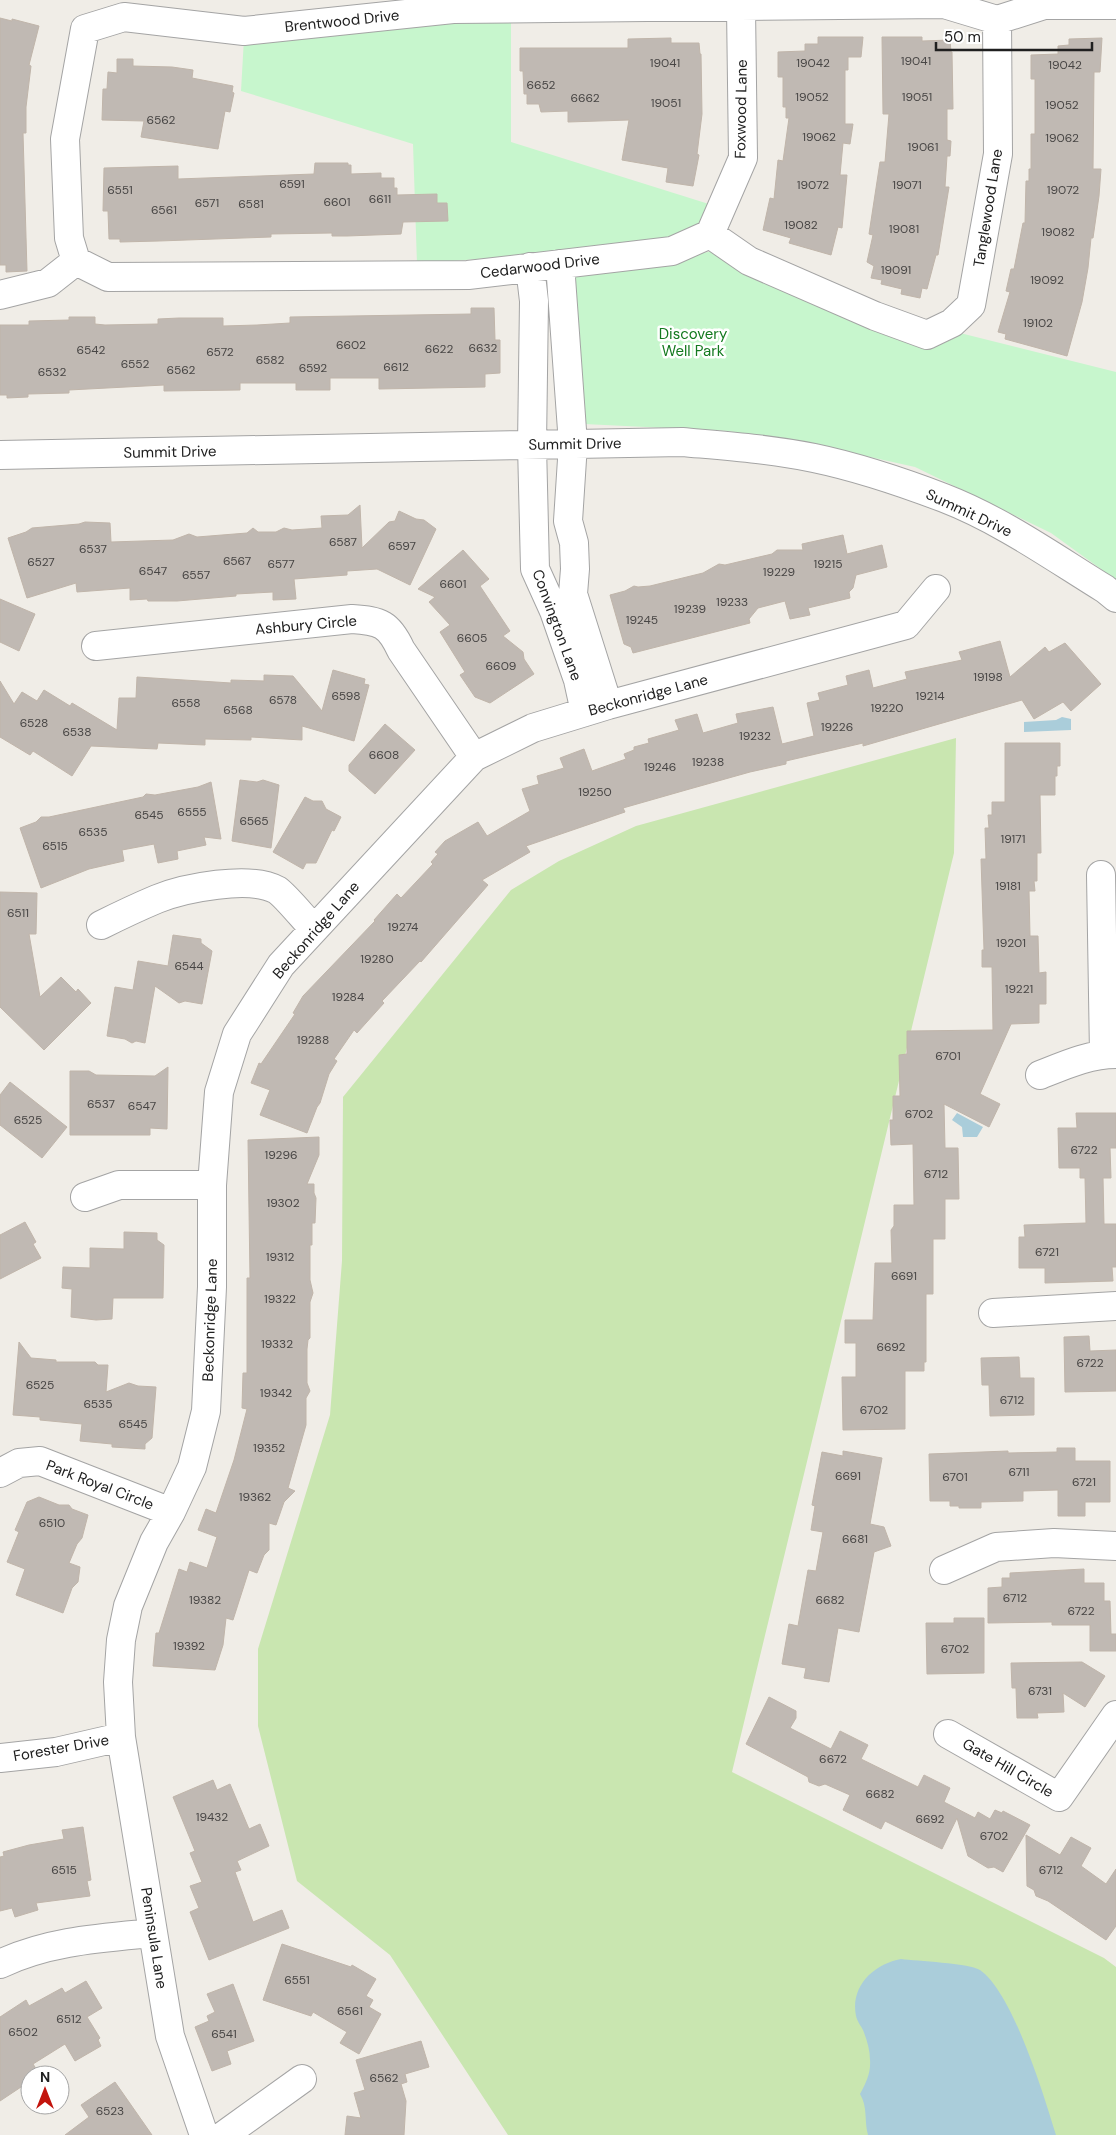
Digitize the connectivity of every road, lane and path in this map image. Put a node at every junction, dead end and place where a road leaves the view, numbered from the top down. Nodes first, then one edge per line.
1 (1053, 2) edge
2 (1116, 5) edge
3 (741, 8) junction
4 (997, 20) junction
5 (710, 234) junction
6 (76, 261) junction
7 (560, 264) junction
8 (530, 267) junction
9 (0, 295) edge
10 (564, 320) junction
11 (534, 322) junction
12 (532, 372) junction
13 (568, 372) junction
14 (573, 444) junction
15 (532, 445) junction
16 (0, 455) edge
17 (570, 528) junction
18 (535, 529) junction
19 (574, 580) junction
20 (543, 583) junction
21 (1112, 587) edge
22 (936, 589) dead end
23 (96, 646) dead end
24 (596, 709) junction
25 (474, 757) junction
26 (1101, 875) dead end
27 (101, 925) dead end
28 (314, 929) junction
29 (1110, 1054) edge
30 (1040, 1075) dead end
31 (212, 1185) junction
32 (85, 1197) dead end
33 (1116, 1306) edge
34 (993, 1313) dead end
35 (0, 1473) edge
36 (172, 1512) junction
37 (1116, 1546) edge
38 (944, 1570) dead end
39 (1116, 1715) edge
40 (948, 1734) dead end
41 (121, 1737) junction
42 (0, 1758) edge
43 (153, 1933) junction
44 (0, 1964) edge
45 (302, 2079) dead end
46 (204, 2135) edge
47 (224, 2135) edge

1 - 2 street
1 - 4 street
3 - 4 street, Brentwood Drive
3 - 5 street, Foxwood Lane
3 - 6 street, Brentwood Drive
4 - 5 street, Tanglewood Lane
5 - 7 street, Cedarwood Drive
6 - 8 street, Cedarwood Drive
6 - 9 street
7 - 8 street, Cedarwood Drive
7 - 10 street, Convington Lane
8 - 11 street, Convington Lane
10 - 11 street
10 - 13 street, Convington Lane
11 - 12 street, Convington Lane
12 - 13 street
12 - 15 street, Convington Lane
13 - 14 street, Convington Lane
14 - 15 street, Summit Drive
14 - 17 street, Convington Lane
14 - 21 street, Summit Drive
15 - 16 street, Summit Drive
15 - 18 street, Convington Lane
17 - 18 street
17 - 19 street, Convington Lane
18 - 20 street, Convington Lane
19 - 20 street
19 - 24 street, Convington Lane
20 - 24 street, Convington Lane
22 - 24 street, Beckonridge Lane
23 - 25 street, Ashbury Circle
24 - 25 street, Beckonridge Lane
25 - 28 street, Beckonridge Lane
26 - 29 street
27 - 28 street
28 - 31 street, Beckonridge Lane
29 - 30 street
31 - 32 street
31 - 36 street, Beckonridge Lane
33 - 34 street
35 - 36 street, Park Royal Circle
36 - 41 street, Beckonridge Lane
37 - 38 street
39 - 40 street, Gate Hill Circle
41 - 42 street, Forester Drive
41 - 43 street, Peninsula Lane
43 - 44 street
43 - 46 street, Peninsula Lane
45 - 47 street

